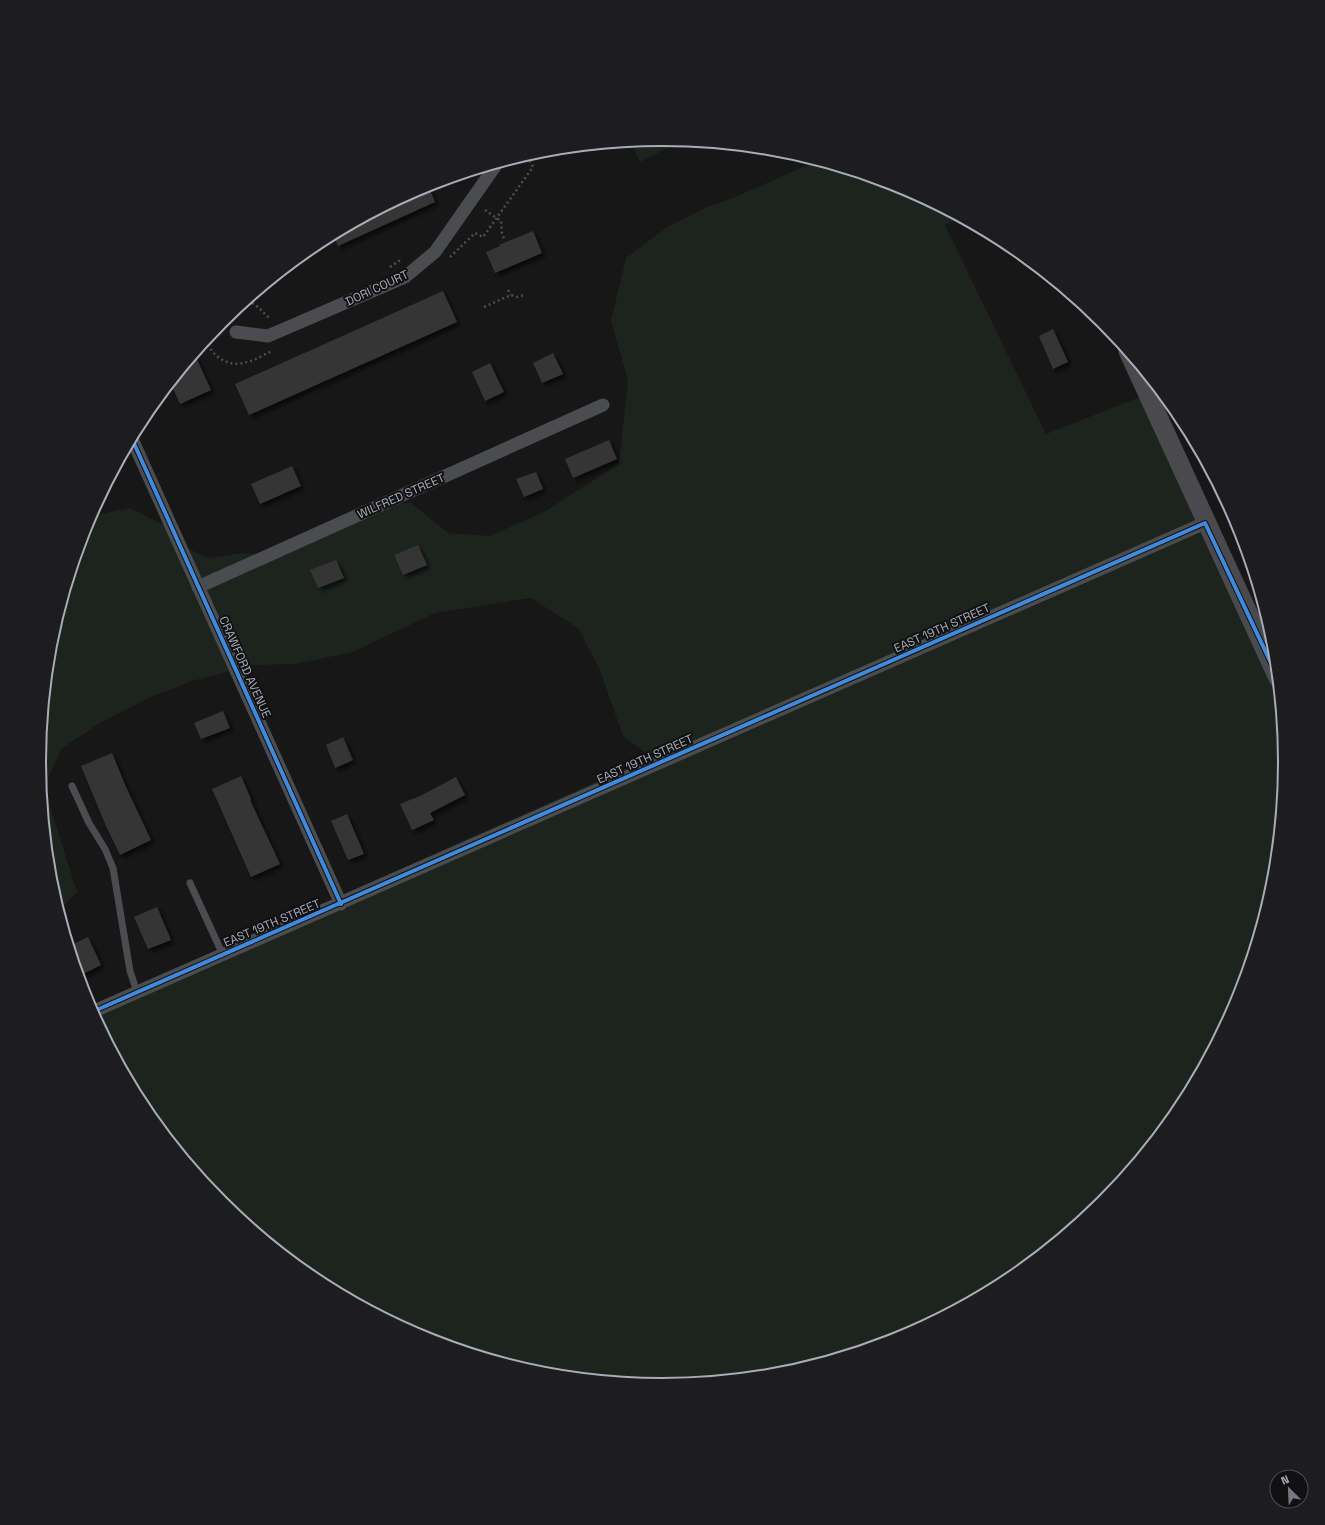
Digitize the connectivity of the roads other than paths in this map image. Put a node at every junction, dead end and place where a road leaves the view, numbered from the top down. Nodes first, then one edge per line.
1 (492, 170) edge
2 (236, 332) dead end
3 (1135, 367) edge
4 (603, 405) dead end
5 (135, 445) edge
6 (1206, 523) junction
7 (198, 588) junction
8 (1270, 662) edge
9 (72, 786) dead end
10 (190, 883) dead end
11 (341, 904) junction
12 (223, 955) junction
13 (137, 992) junction
14 (98, 1009) edge

1 - 2 street, DORI COURT
3 - 6 street
4 - 7 street, WILFRED STREET
5 - 7 street, CRAWFORD AVENUE
6 - 8 street
6 - 11 street, EAST 19TH STREET
7 - 11 street, CRAWFORD AVENUE
9 - 13 lane
10 - 12 lane
11 - 12 street, EAST 19TH STREET
12 - 13 street, EAST 19TH STREET
13 - 14 street, EAST 19TH STREET

